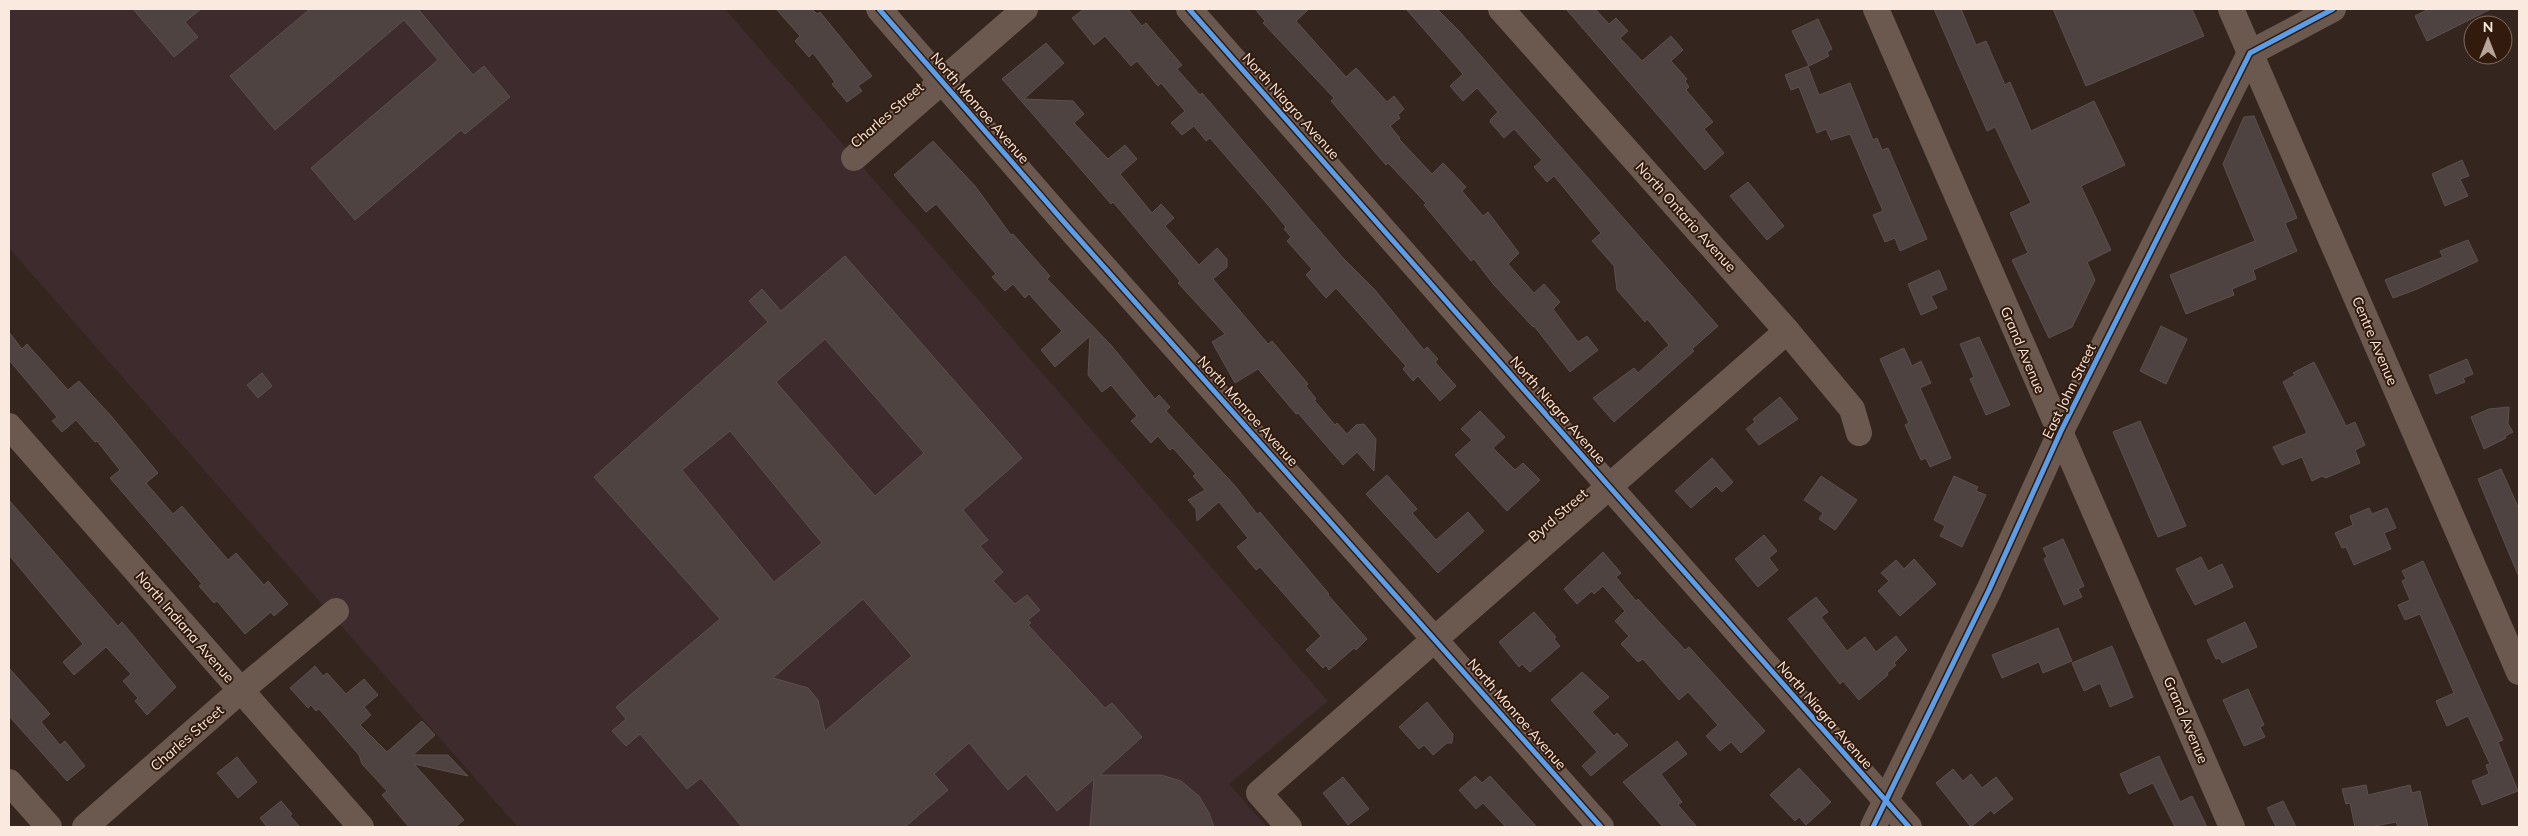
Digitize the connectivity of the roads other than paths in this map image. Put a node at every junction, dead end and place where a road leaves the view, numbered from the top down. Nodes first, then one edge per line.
1 (878, 9) edge
2 (1025, 9) edge
3 (1190, 9) edge
4 (1501, 9) edge
5 (1876, 9) edge
6 (2231, 9) edge
7 (2333, 9) edge
8 (2250, 53) junction
9 (943, 82) junction
10 (854, 158) dead end
11 (1787, 331) junction
12 (9, 426) edge
13 (1859, 433) dead end
14 (2060, 434) junction
15 (1609, 486) junction
16 (336, 611) dead end
17 (1436, 639) junction
18 (2519, 672) edge
19 (240, 691) junction
20 (9, 782) edge
21 (1885, 801) junction
22 (48, 827) edge
23 (85, 827) edge
24 (361, 827) edge
25 (1289, 827) edge
26 (1601, 827) edge
27 (1873, 827) edge
28 (1909, 827) edge
29 (2232, 827) edge

1 - 9 street, North Monroe Avenue
2 - 9 street, Charles Street
3 - 15 street, North Niagra Avenue
4 - 11 street, North Ontario Avenue
5 - 14 street, Grand Avenue
6 - 8 street, Centre Avenue
7 - 8 street
8 - 14 street, East John Street
8 - 18 street, Centre Avenue
9 - 10 street, Charles Street
9 - 17 street, North Monroe Avenue
11 - 13 street, North Ontario Avenue
11 - 15 street, Byrd Street
12 - 19 street, North Indiana Avenue
14 - 21 street, East John Street
14 - 29 street, Grand Avenue
15 - 17 street, Byrd Street
15 - 21 street, North Niagra Avenue
16 - 19 street, Charles Street
17 - 25 street, Byrd Street
17 - 26 street, North Monroe Avenue
19 - 23 street, Charles Street
19 - 24 street, North Indiana Avenue
20 - 22 street
21 - 27 street, East John Street
21 - 28 street, North Niagra Avenue

